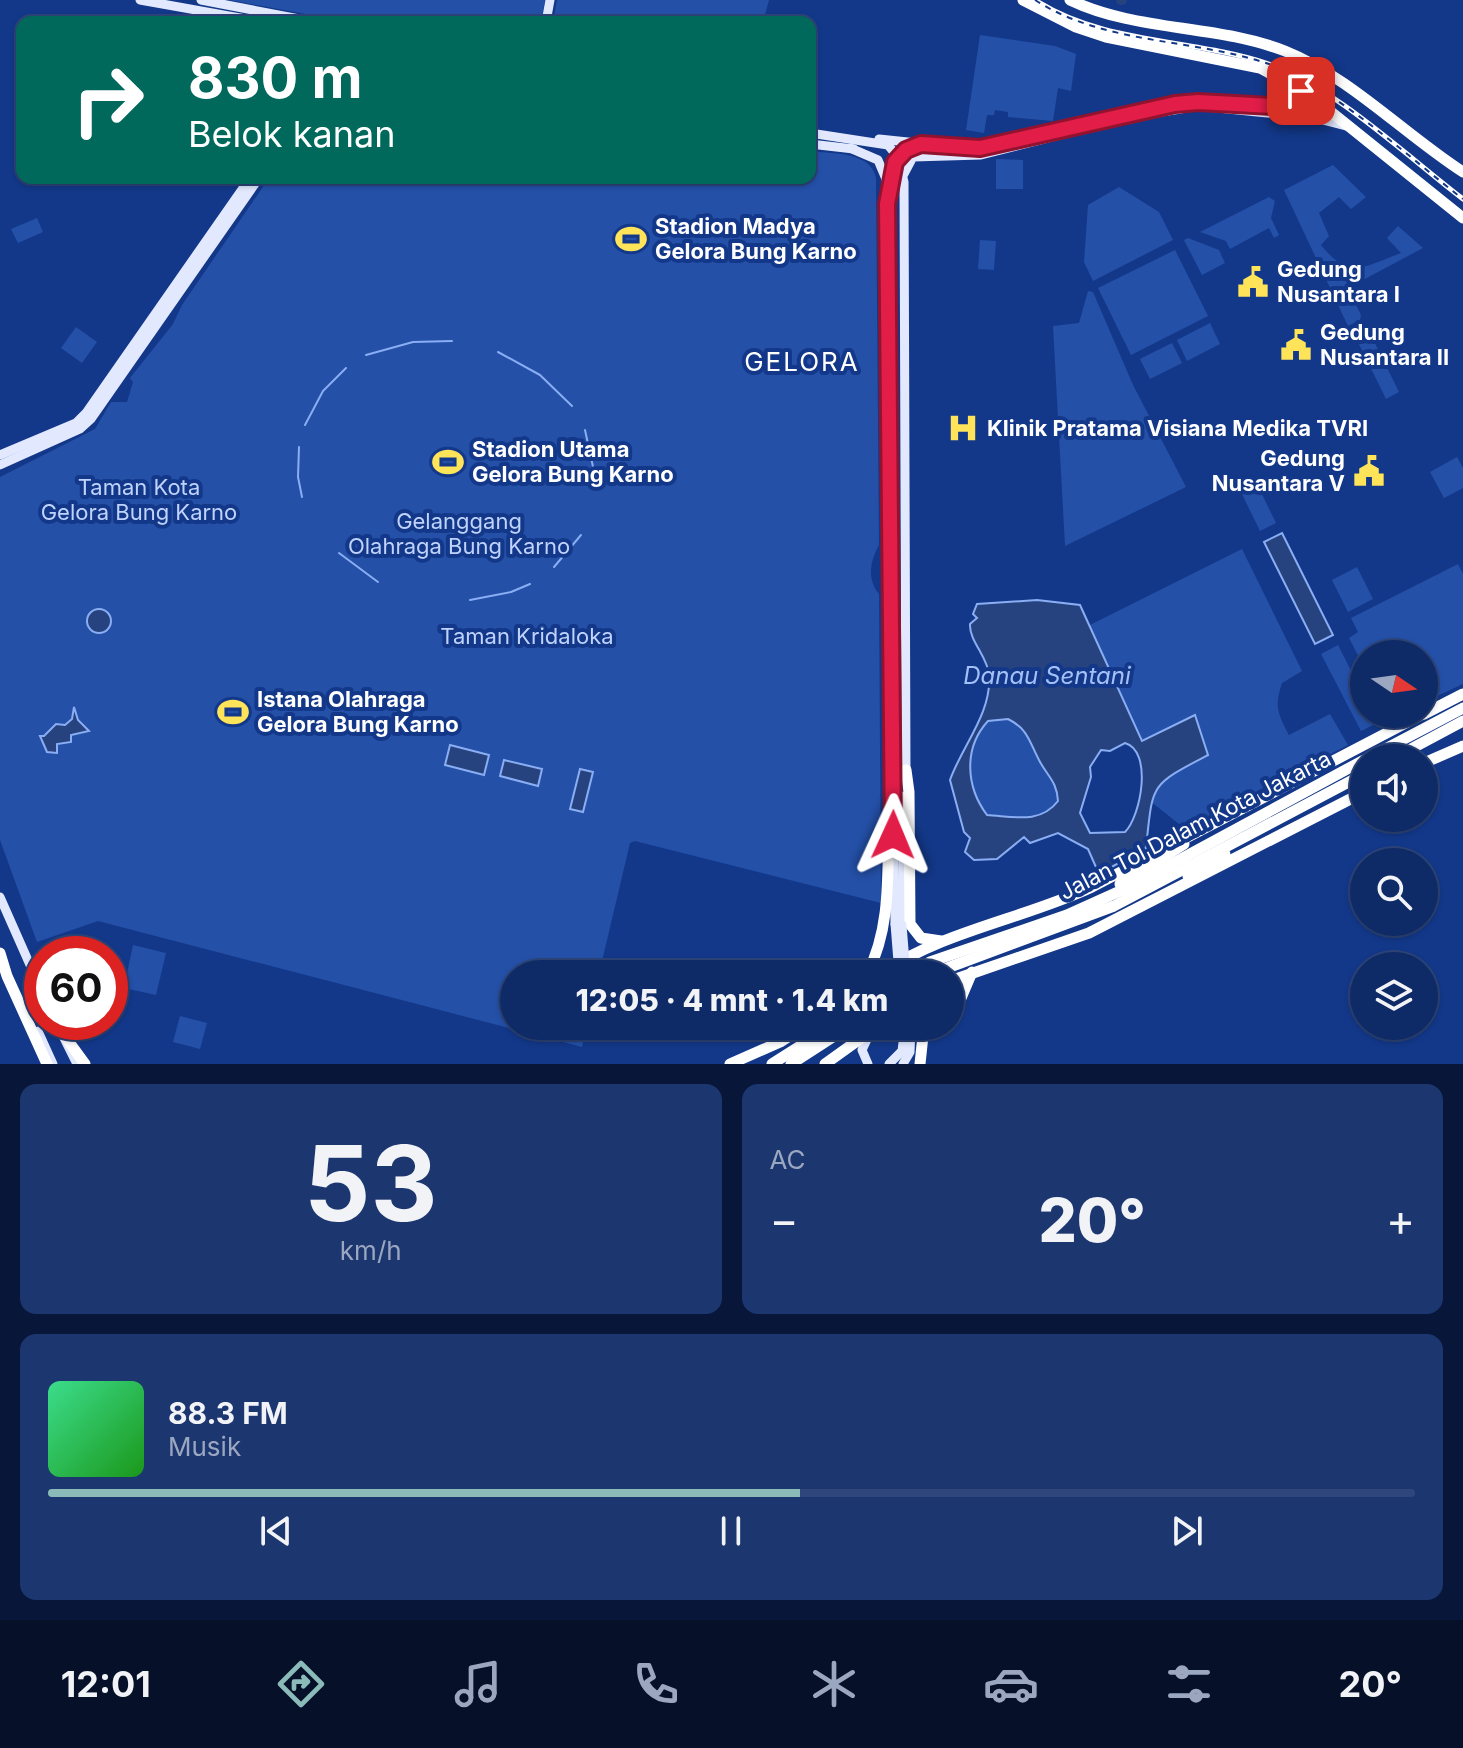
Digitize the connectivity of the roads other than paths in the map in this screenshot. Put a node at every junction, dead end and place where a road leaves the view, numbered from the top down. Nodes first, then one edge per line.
1 (140, 0) edge
2 (201, 0) edge
3 (1023, 0) edge
4 (1070, 0) edge
5 (229, 16) edge
6 (268, 16) edge
7 (1297, 87) junction
8 (1346, 126) junction
9 (816, 135) edge
10 (816, 144) edge
11 (852, 144) junction
12 (921, 144) junction
13 (898, 157) junction
14 (1463, 172) edge
15 (904, 182) junction
16 (248, 184) edge
17 (253, 184) edge
18 (243, 195) junction
19 (887, 204) junction
20 (1463, 218) edge
21 (888, 265) junction
22 (904, 266) junction
23 (0, 455) edge
24 (0, 465) edge
25 (1463, 694) edge
26 (1438, 707) edge
27 (1463, 708) edge
28 (1463, 721) edge
29 (1397, 728) edge
30 (1463, 730) edge
31 (1395, 744) edge
32 (1420, 744) edge
33 (1434, 744) edge
34 (1463, 746) edge
35 (1438, 757) edge
36 (894, 762) junction
37 (1350, 767) edge
38 (906, 770) junction
39 (1350, 782) edge
40 (1350, 799) edge
41 (1281, 816) junction
42 (1225, 818) junction
43 (0, 897) edge
44 (1096, 902) junction
45 (1146, 904) junction
46 (909, 908) junction
47 (887, 910) junction
48 (898, 924) junction
49 (957, 937) junction
50 (24, 951) edge
51 (0, 952) edge
52 (873, 960) edge
53 (899, 960) edge
54 (901, 960) edge
55 (905, 960) edge
56 (938, 960) edge
57 (964, 962) edge
58 (972, 972) junction
59 (3, 974) edge
60 (964, 975) edge
61 (964, 982) edge
62 (67, 1040) edge
63 (67, 1040) edge
64 (783, 1040) edge
65 (810, 1040) edge
66 (828, 1040) edge
67 (859, 1040) edge
68 (868, 1040) edge
69 (905, 1040) edge
70 (909, 1040) edge
71 (923, 1040) edge
72 (47, 1064) edge
73 (53, 1064) edge
74 (77, 1064) edge
75 (85, 1064) edge
76 (730, 1064) edge
77 (772, 1064) edge
78 (791, 1064) edge
79 (825, 1064) edge
80 (868, 1064) edge
81 (889, 1064) edge
82 (903, 1064) edge
83 (920, 1064) edge

1 - 5 main road
2 - 6 main road
3 - 7 highway
4 - 14 highway
7 - 8 highway
7 - 12 main road
8 - 15 main road
8 - 20 highway
9 - 11 main road
10 - 11 main road
11 - 12 main road
11 - 13 main road
11 - 19 main road
12 - 13 main road
13 - 15 main road
13 - 19 main road
15 - 22 main road
16 - 18 main road
17 - 18 main road
18 - 23 main road
18 - 24 main road
19 - 21 main road
21 - 22 main road
21 - 36 main road
22 - 38 main road
25 - 26 highway
27 - 31 highway, Jalan Tol Dalam Kota Jakarta
28 - 32 highway
29 - 42 highway
30 - 33 highway
34 - 35 highway
36 - 47 highway
36 - 48 main road
37 - 44 highway, Jalan Tol Dalam Kota Jakarta
38 - 46 highway
38 - 48 main road
39 - 41 highway, Jalan Tol Dalam Kota Jakarta
40 - 45 highway
41 - 45 highway
41 - 57 highway, Jalan Tol Dalam Kota Jakarta
42 - 44 highway
42 - 49 highway
43 - 50 main road
44 - 56 highway, Jalan Tol Dalam Kota Jakarta
45 - 58 highway
46 - 47 highway
46 - 49 highway
47 - 52 highway
48 - 53 main road, bridge
48 - 55 main road, bridge
49 - 54 highway
51 - 59 highway
51 - 73 main road
58 - 60 highway
58 - 61 highway
59 - 72 highway
62 - 74 main road
63 - 75 highway
64 - 76 highway
65 - 77 highway
66 - 78 highway
67 - 79 highway
68 - 80 main road
69 - 81 main road
70 - 82 main road
71 - 83 highway

